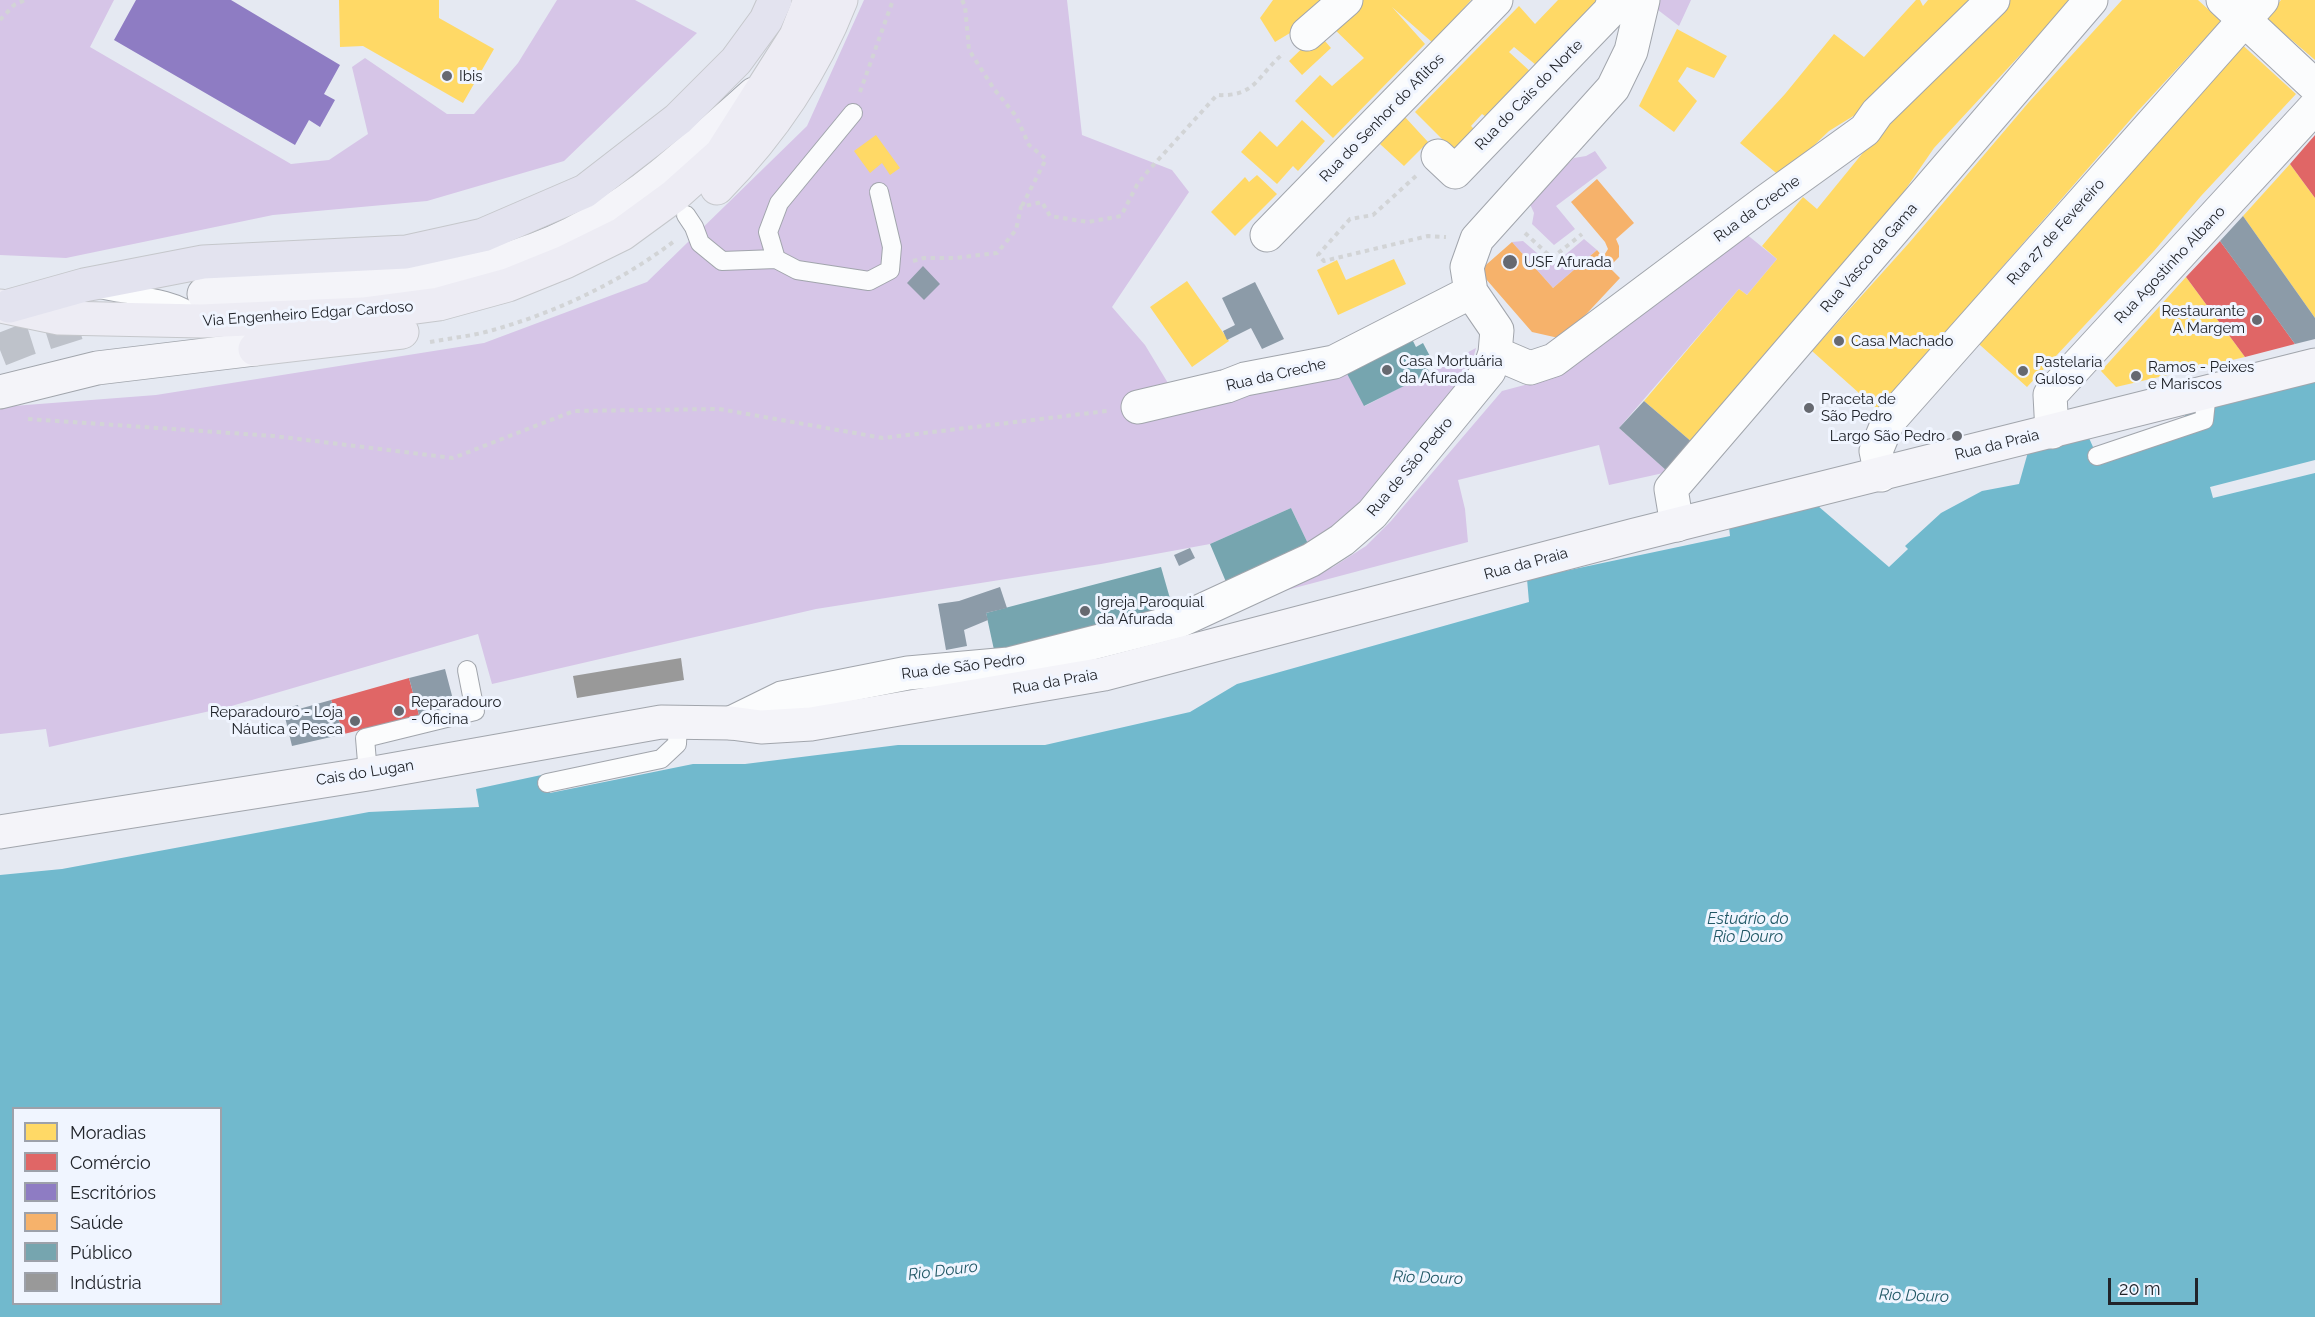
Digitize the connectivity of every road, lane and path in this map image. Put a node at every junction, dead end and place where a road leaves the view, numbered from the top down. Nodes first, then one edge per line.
1 (25, 0) edge
2 (775, 0) edge
3 (810, 0) edge
4 (841, 0) edge
5 (893, 0) edge
6 (962, 0) edge
7 (1346, 0) edge
8 (1496, 0) edge
9 (1614, 0) edge
10 (1643, 0) edge
11 (1993, 0) edge
12 (2091, 0) edge
13 (2243, 6) edge
14 (0, 20) edge
15 (1307, 34) joint
16 (2315, 86) edge
17 (2315, 107) edge
18 (853, 113) joint
19 (1438, 156) joint
20 (879, 192) dead end
21 (1021, 207) junction
22 (1502, 213) junction
23 (686, 215) junction
24 (1582, 234) dead end
25 (1267, 236) dead end
26 (1428, 236) dead end
27 (776, 259) junction
28 (890, 270) junction
29 (84, 285) junction
30 (1471, 292) junction
31 (4, 306) edge
32 (202, 308) junction
33 (1495, 353) junction
34 (2315, 365) edge
35 (7, 390) edge
36 (2207, 392) junction
37 (1138, 407) joint
38 (2052, 432) junction
39 (2097, 456) dead end
40 (1881, 475) junction
41 (1677, 525) junction
42 (467, 670) dead end
43 (678, 722) junction
44 (731, 723) junction
45 (368, 774) junction
46 (547, 783) dead end
47 (0, 832) edge

1 - 14 path
2 - 29 highway
3 - 32 main road, Via Engenheiro Edgar Cardoso
4 - 23 main road, Via Engenheiro Edgar Cardoso
5 - 18 path
6 - 21 path
7 - 15 street
8 - 25 street, Rua do Senhor do Aflitos
9 - 19 street, Rua do Cais do Norte
10 - 22 street, Rua de São Pedro
11 - 33 street, Rua da Creche
12 - 41 street, Rua Vasco da Gama
13 - 16 street
13 - 40 street, Rua 27 de Fevereiro
15 - 21 path
17 - 38 street, Rua Agostinho Albano
18 - 27 lane
19 - 26 path
20 - 28 lane
21 - 28 path
22 - 24 path
22 - 30 street, Rua de São Pedro
23 - 27 lane
23 - 35 main road, Via Engenheiro Edgar Cardoso
27 - 28 lane
29 - 31 highway
29 - 32 lane
30 - 33 street, Rua de São Pedro
30 - 37 street, Rua da Creche
31 - 32 main road, Via Engenheiro Edgar Cardoso
33 - 44 street, Rua de São Pedro
34 - 36 main road, Rua da Praia
35 - 37 path
36 - 38 main road, Rua da Praia
36 - 39 lane
38 - 40 main road, Rua da Praia
40 - 41 main road, Rua da Praia
41 - 44 main road, Rua da Praia
42 - 45 lane
43 - 44 main road, Cais do Lugan
43 - 45 main road, Cais do Lugan
43 - 46 lane
45 - 47 main road, Cais do Lugan

